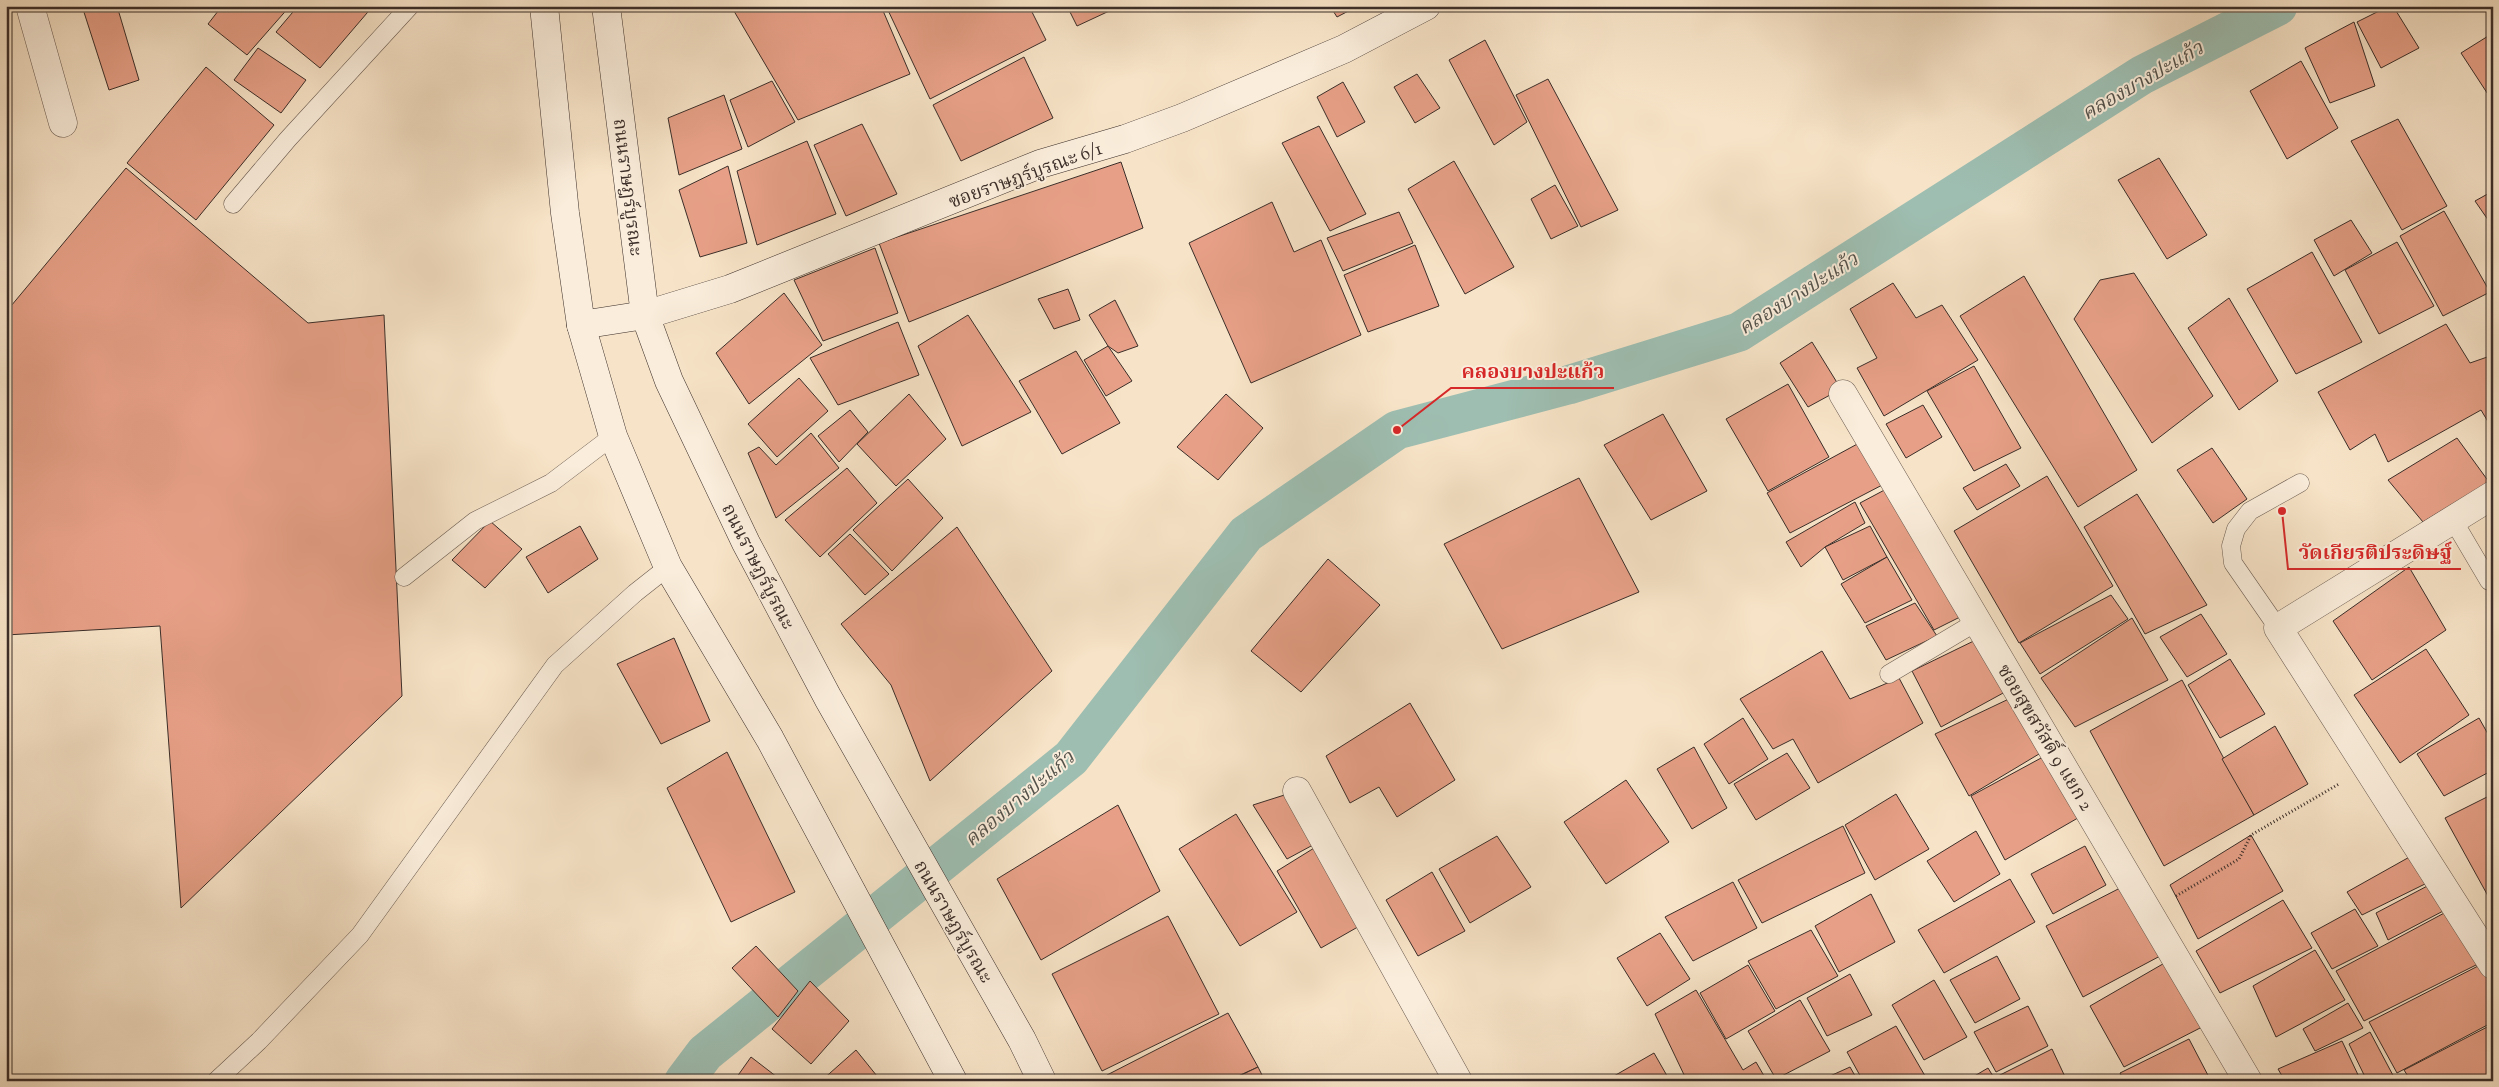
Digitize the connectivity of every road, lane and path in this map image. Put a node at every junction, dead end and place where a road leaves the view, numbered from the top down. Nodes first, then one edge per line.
1 (30, 6) edge
2 (410, 6) edge
3 (544, 6) edge
4 (606, 6) edge
5 (1426, 6) edge
6 (63, 123) dead end
7 (233, 204) dead end
8 (645, 315) junction
9 (581, 325) junction
10 (1844, 394) dead end
11 (613, 436) junction
12 (2300, 483) dead end
13 (2493, 495) edge
14 (2453, 520) junction
15 (668, 567) junction
16 (404, 576) dead end
17 (2493, 582) edge
18 (1978, 621) junction
19 (2278, 628) junction
20 (1888, 674) dead end
21 (2367, 768) junction
22 (1297, 791) dead end
23 (2150, 912) junction
24 (2493, 965) edge
25 (951, 1076) edge
26 (216, 1081) edge
27 (1042, 1081) edge
28 (1458, 1081) edge
29 (2248, 1081) edge

1 - 6 street
2 - 7 lane
3 - 9 street
4 - 8 street, ถนนราษฎร์บูรณะ
5 - 8 street, ซอยราษฎร์บูรณะ 6/1
8 - 9 street, ซอยราษฎร์บูรณะ 6/1
8 - 27 street, ถนนราษฎร์บูรณะ
9 - 11 street
10 - 18 street, ซอยสุขสวัสดิ์ 9 แยก 2
11 - 15 street
11 - 16 lane
12 - 19 lane
13 - 14 street
14 - 17 lane
14 - 19 street
15 - 25 street
15 - 26 lane
18 - 20 lane
18 - 23 street, ซอยสุขสวัสดิ์ 9 แยก 2
19 - 21 street
21 - 23 path
21 - 24 street
22 - 28 street
23 - 29 street, ซอยสุขสวัสดิ์ 9 แยก 2

